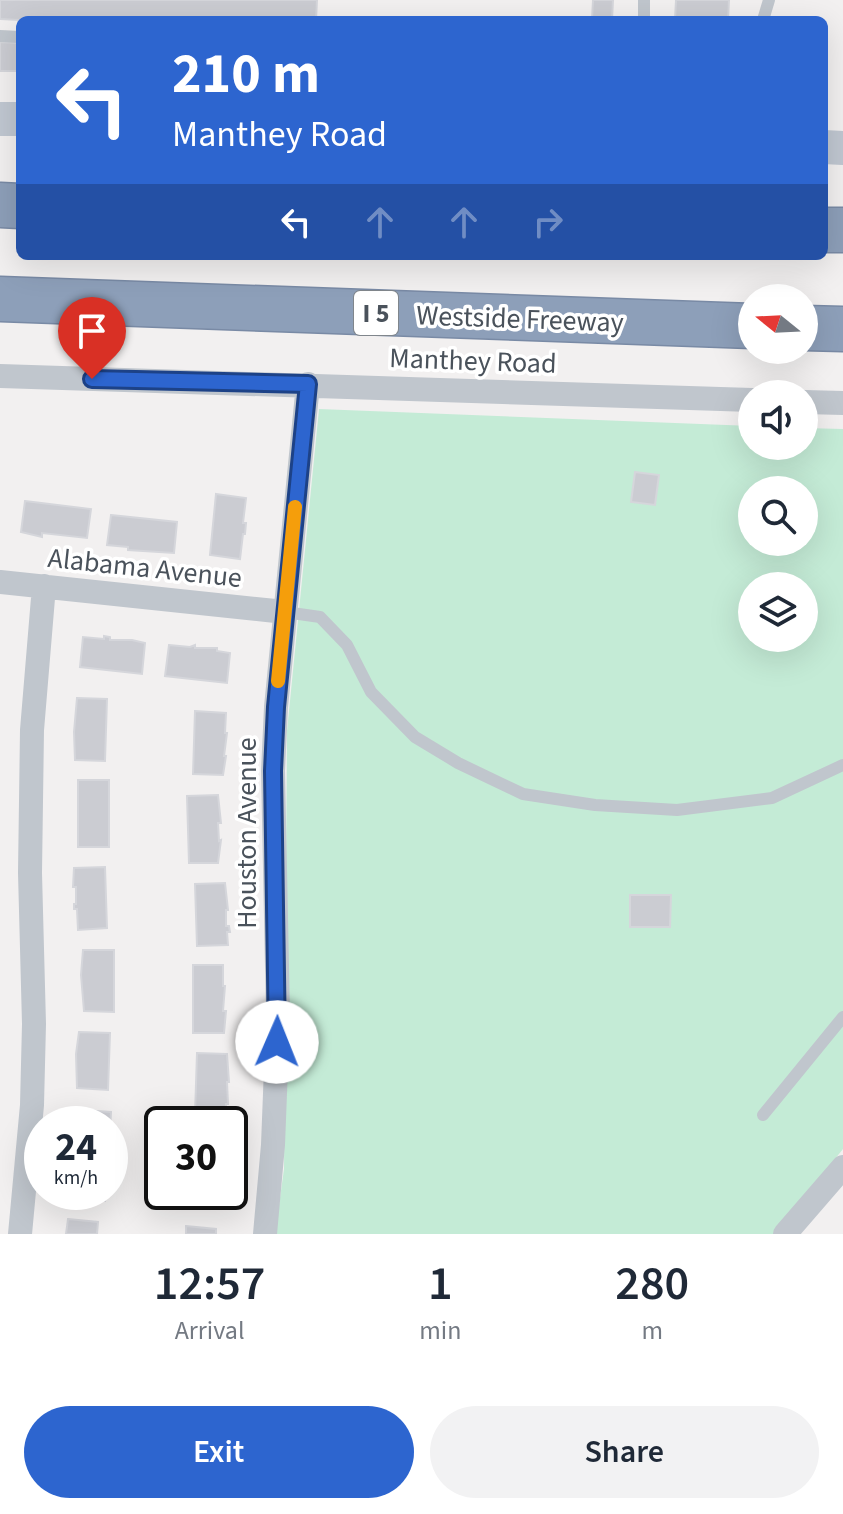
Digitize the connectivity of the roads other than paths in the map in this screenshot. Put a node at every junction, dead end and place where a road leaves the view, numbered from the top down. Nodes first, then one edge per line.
1 (0, 299) edge
2 (738, 325) edge
3 (818, 328) edge
4 (843, 329) edge
5 (0, 376) edge
6 (308, 384) junction
7 (738, 399) edge
8 (818, 402) edge
9 (843, 403) edge
10 (0, 582) edge
11 (44, 586) junction
12 (285, 612) junction
13 (843, 765) edge
14 (843, 1017) edge
15 (763, 1115) dead end
16 (843, 1167) edge
17 (20, 1234) edge
18 (265, 1234) edge
19 (785, 1234) edge

1 - 2 highway, Westside Freeway / I 5
3 - 4 highway
5 - 6 street, Manthey Road
6 - 7 street, Manthey Road
6 - 12 street, Houston Avenue
8 - 9 street
10 - 11 street, Alabama Avenue
11 - 12 street, Alabama Avenue
11 - 17 street
12 - 13 lane
12 - 18 street, Houston Avenue
14 - 15 lane
16 - 19 street

